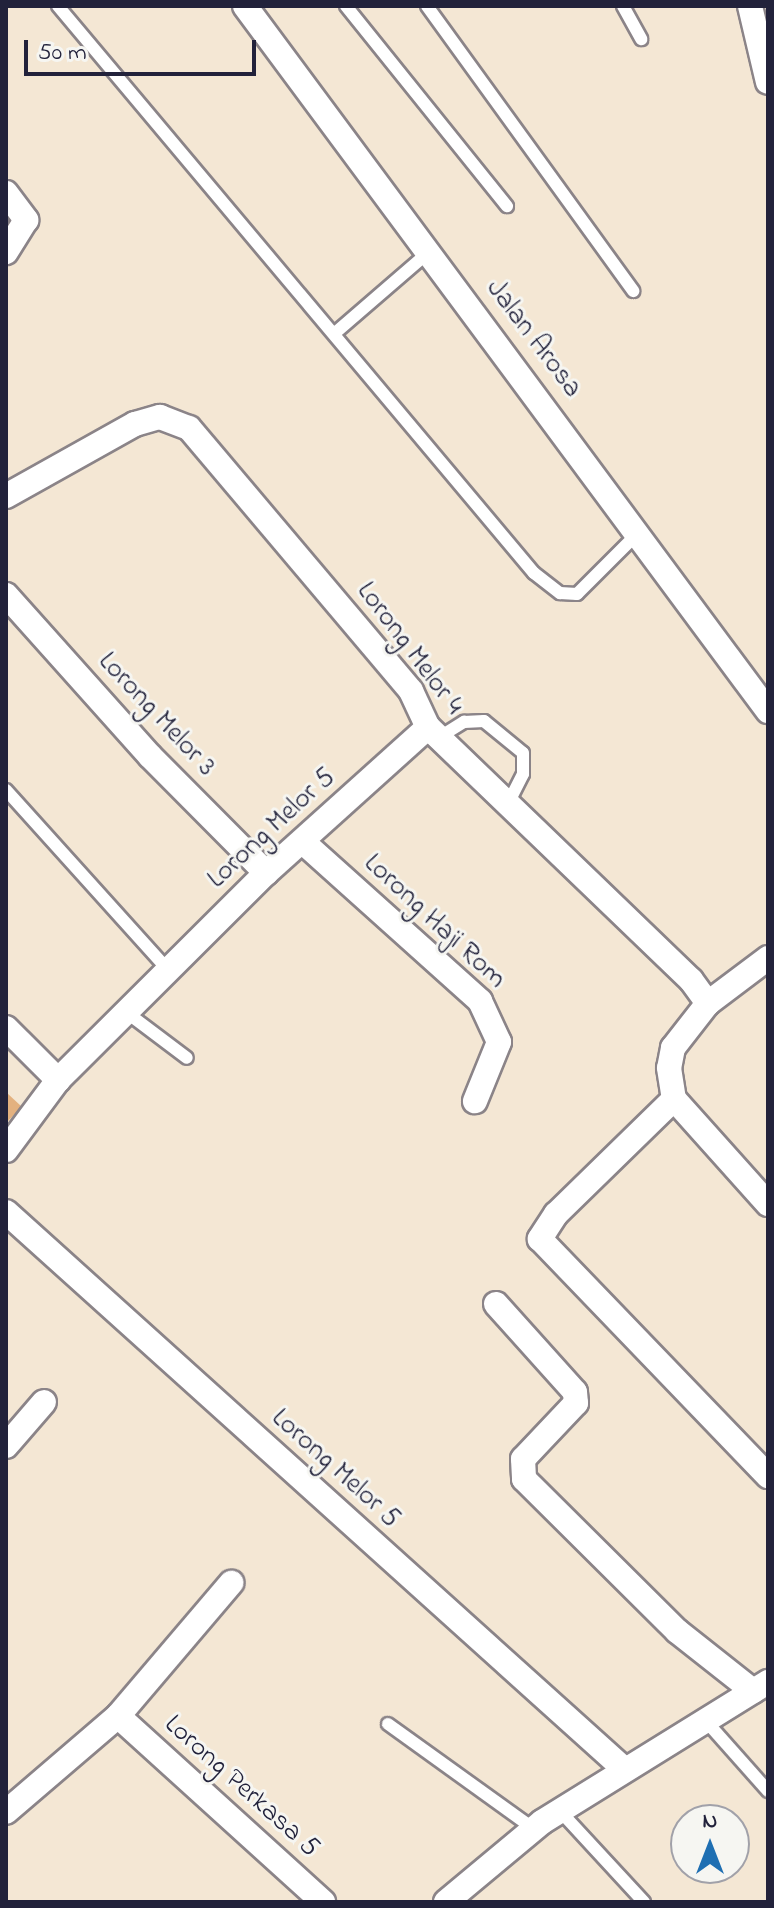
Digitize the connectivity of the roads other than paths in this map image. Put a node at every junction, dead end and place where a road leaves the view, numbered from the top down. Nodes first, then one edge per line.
1 (58, 6) edge
2 (245, 6) edge
3 (346, 6) edge
4 (427, 6) edge
5 (623, 6) edge
6 (750, 6) edge
7 (641, 39) dead end
8 (768, 82) edge
9 (6, 193) edge
10 (507, 206) dead end
11 (430, 251) junction
12 (6, 252) edge
13 (633, 291) dead end
14 (335, 333) junction
15 (6, 496) edge
16 (638, 532) junction
17 (6, 595) edge
18 (768, 711) edge
19 (433, 733) junction
20 (6, 790) edge
21 (508, 803) junction
22 (303, 842) junction
23 (266, 873) junction
24 (768, 958) edge
25 (168, 970) junction
26 (708, 1003) junction
27 (126, 1012) junction
28 (6, 1028) edge
29 (187, 1058) dead end
30 (58, 1080) junction
31 (674, 1099) junction
32 (475, 1101) dead end
33 (6, 1150) edge
34 (768, 1204) edge
35 (6, 1212) edge
36 (496, 1304) dead end
37 (44, 1402) dead end
38 (6, 1446) edge
39 (768, 1476) edge
40 (231, 1583) dead end
41 (761, 1686) edge
42 (118, 1716) junction
43 (705, 1720) junction
44 (388, 1724) dead end
45 (625, 1770) junction
46 (768, 1791) edge
47 (11, 1799) edge
48 (560, 1811) junction
49 (534, 1829) junction
50 (323, 1902) edge
51 (446, 1902) edge
52 (644, 1902) edge

1 - 14 lane
2 - 11 street, Jalan Arosa
3 - 10 lane
4 - 13 lane
5 - 7 lane
6 - 8 street
9 - 12 street
11 - 14 lane
11 - 16 street, Jalan Arosa
14 - 16 lane
15 - 19 street, Lorong Melor 4
16 - 18 street, Jalan Arosa
17 - 23 street, Lorong Melor 3
19 - 21 street, Lorong Melor 4
19 - 21 lane
19 - 22 street, Lorong Melor 5
20 - 25 lane
21 - 26 street, Lorong Melor 4
22 - 23 street, Lorong Melor 5
22 - 32 street, Lorong Haji Rom
23 - 25 street, Lorong Melor 5
24 - 26 street
25 - 27 street, Lorong Melor 5
26 - 31 street
27 - 29 lane
27 - 30 street, Lorong Melor 5
28 - 30 street
30 - 33 street, Lorong Melor 5
31 - 34 street
31 - 39 street
35 - 45 street, Lorong Melor 5
36 - 41 street
37 - 38 street
40 - 42 street
41 - 43 street
42 - 47 street
42 - 50 street, Lorong Perkasa 5
43 - 45 street
43 - 46 lane
44 - 49 lane
45 - 48 street
48 - 49 street
48 - 52 lane
49 - 51 street

